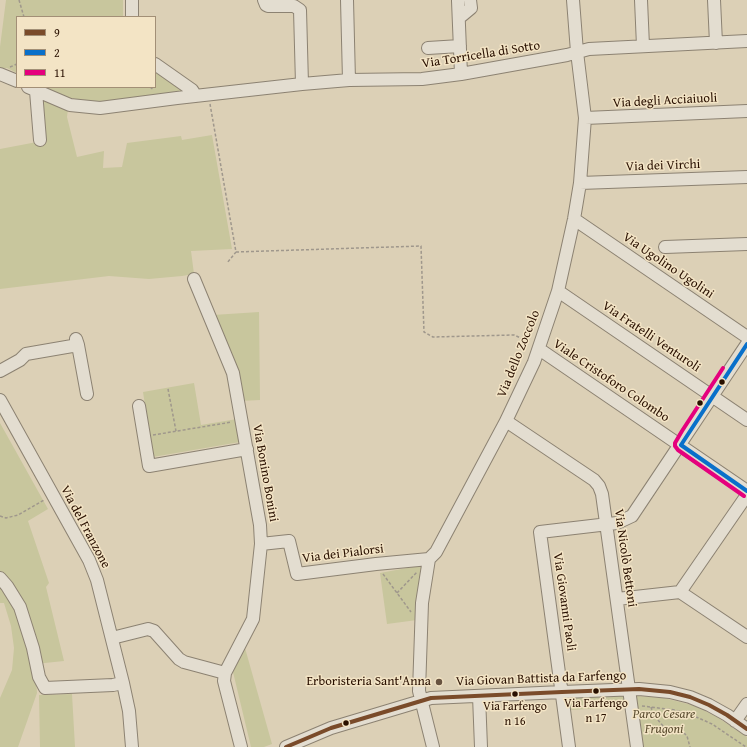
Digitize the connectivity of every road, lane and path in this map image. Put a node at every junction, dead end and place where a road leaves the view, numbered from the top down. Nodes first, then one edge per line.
1 (19, 0) edge
2 (132, 0) edge
3 (264, 0) edge
4 (347, 0) edge
5 (470, 0) edge
6 (573, 0) edge
7 (641, 0) edge
8 (714, 0) edge
9 (458, 1) dead end
10 (24, 16) edge
11 (132, 16) edge
12 (459, 18) junction
13 (747, 41) edge
14 (716, 43) junction
15 (460, 46) junction
16 (643, 46) junction
17 (428, 48) dead end
18 (577, 52) junction
19 (156, 65) edge
20 (0, 74) edge
21 (461, 74) junction
22 (349, 80) junction
23 (16, 81) edge
24 (302, 84) junction
25 (32, 89) edge
26 (208, 95) junction
27 (196, 96) junction
28 (747, 111) edge
29 (585, 118) junction
30 (40, 140) dead end
31 (747, 178) edge
32 (580, 183) junction
33 (574, 219) junction
34 (747, 244) edge
35 (665, 247) dead end
36 (236, 252) junction
37 (227, 263) dead end
38 (194, 279) dead end
39 (558, 291) junction
40 (747, 337) edge
41 (747, 344) edge
42 (535, 346) junction
43 (0, 371) edge
44 (168, 390) dead end
45 (87, 394) dead end
46 (712, 395) junction
47 (0, 400) edge
48 (138, 406) dead end
49 (241, 420) junction
50 (747, 420) edge
51 (506, 421) junction
52 (176, 431) junction
53 (143, 436) junction
54 (681, 445) junction
55 (247, 449) junction
56 (747, 491) edge
57 (52, 495) junction
58 (747, 495) edge
59 (0, 516) edge
60 (607, 524) junction
61 (261, 544) junction
62 (429, 560) junction
63 (376, 564) junction
64 (418, 571) dead end
65 (0, 578) edge
66 (680, 592) junction
67 (397, 593) junction
68 (617, 599) junction
69 (422, 627) junction
70 (747, 637) edge
71 (112, 638) junction
72 (225, 673) junction
73 (123, 683) junction
74 (629, 690) junction
75 (562, 692) junction
76 (478, 696) junction
77 (422, 700) junction
78 (747, 704) edge
79 (632, 705) junction
80 (564, 707) junction
81 (651, 707) junction
82 (735, 721) junction
83 (747, 729) edge
84 (132, 747) edge
85 (241, 747) edge
86 (286, 747) edge
87 (433, 747) edge
88 (481, 747) edge
89 (569, 747) edge
90 (637, 747) edge
91 (690, 747) edge
92 (746, 747) edge

1 - 10 path
2 - 11 street
3 - 24 street
4 - 22 street
5 - 12 street
6 - 18 street, Via dello Zoccolo
7 - 16 street
8 - 14 street
9 - 12 street
12 - 15 street
13 - 14 street, Via Torricella di Sotto
14 - 16 street, Via Torricella di Sotto
15 - 17 street
15 - 21 street
16 - 18 street, Via Torricella di Sotto
18 - 21 street, Via Torricella di Sotto
18 - 29 street, Via dello Zoccolo
19 - 27 street
20 - 23 street
21 - 22 street, Via Torricella di Sotto
22 - 24 street, Via Torricella di Sotto
24 - 26 street, Via Torricella di Sotto
25 - 27 street, Via Torricella di Sotto
25 - 30 street
26 - 27 street, Via Torricella di Sotto
26 - 36 path
28 - 29 street, Via degli Acciaiuoli
29 - 32 street, Via dello Zoccolo
31 - 32 street, Via dei Virchi
32 - 33 street, Via dello Zoccolo
33 - 39 street, Via dello Zoccolo
33 - 40 street, Via Ugolino Ugolini
34 - 35 street
36 - 37 path
36 - 42 path
38 - 49 street, Via Bonino Bonini
39 - 42 street, Via dello Zoccolo
39 - 46 street, Via Fratelli Venturoli
41 - 46 street
42 - 51 street, Via dello Zoccolo
42 - 54 street, Viale Cristoforo Colombo
43 - 45 street
44 - 52 path
46 - 50 street, Via Fratelli Venturoli
46 - 54 street
47 - 57 street, Via del Franzone
48 - 53 street
49 - 52 path
49 - 55 street, Via Bonino Bonini
51 - 60 street, Via Nicolò Bettoni
51 - 62 street, Via dello Zoccolo
52 - 53 path
53 - 55 street
54 - 56 street, Viale Cristoforo Colombo
54 - 60 street
55 - 61 street, Via Bonino Bonini
57 - 59 path
57 - 71 street, Via del Franzone
58 - 66 street
60 - 68 street, Via Nicolò Bettoni
60 - 75 street, Via Giovanni Paoli
61 - 63 street, Via dei Pialorsi
61 - 72 street, Via Bonino Bonini
62 - 63 street, Via dei Pialorsi
62 - 69 street, Via dello Zoccolo
63 - 67 path
64 - 67 path
65 - 73 street
66 - 68 street
66 - 70 street
67 - 69 path
68 - 74 street, Via Nicolò Bettoni
69 - 77 street, Via dello Zoccolo
71 - 72 street
71 - 73 street, Via del Franzone
72 - 85 street
73 - 84 street, Via del Franzone
74 - 75 street, Via Giovan Battista da Farfengo
74 - 79 street, Via Nicolò Bettoni
74 - 82 street, Via Giovan Battista da Farfengo
75 - 76 street, Via Giovan Battista da Farfengo
75 - 80 street, Via Giovanni Paoli
76 - 77 street, Via Giovan Battista da Farfengo
76 - 88 street
77 - 86 street, Via Giovan Battista da Farfengo
77 - 87 street, Via dello Zoccolo
78 - 82 street
79 - 80 path
79 - 81 path
79 - 90 street, Via Nicolò Bettoni
80 - 89 street, Via Giovanni Paoli
81 - 91 path
81 - 92 path
82 - 83 street, Via Giovan Battista da Farfengo

